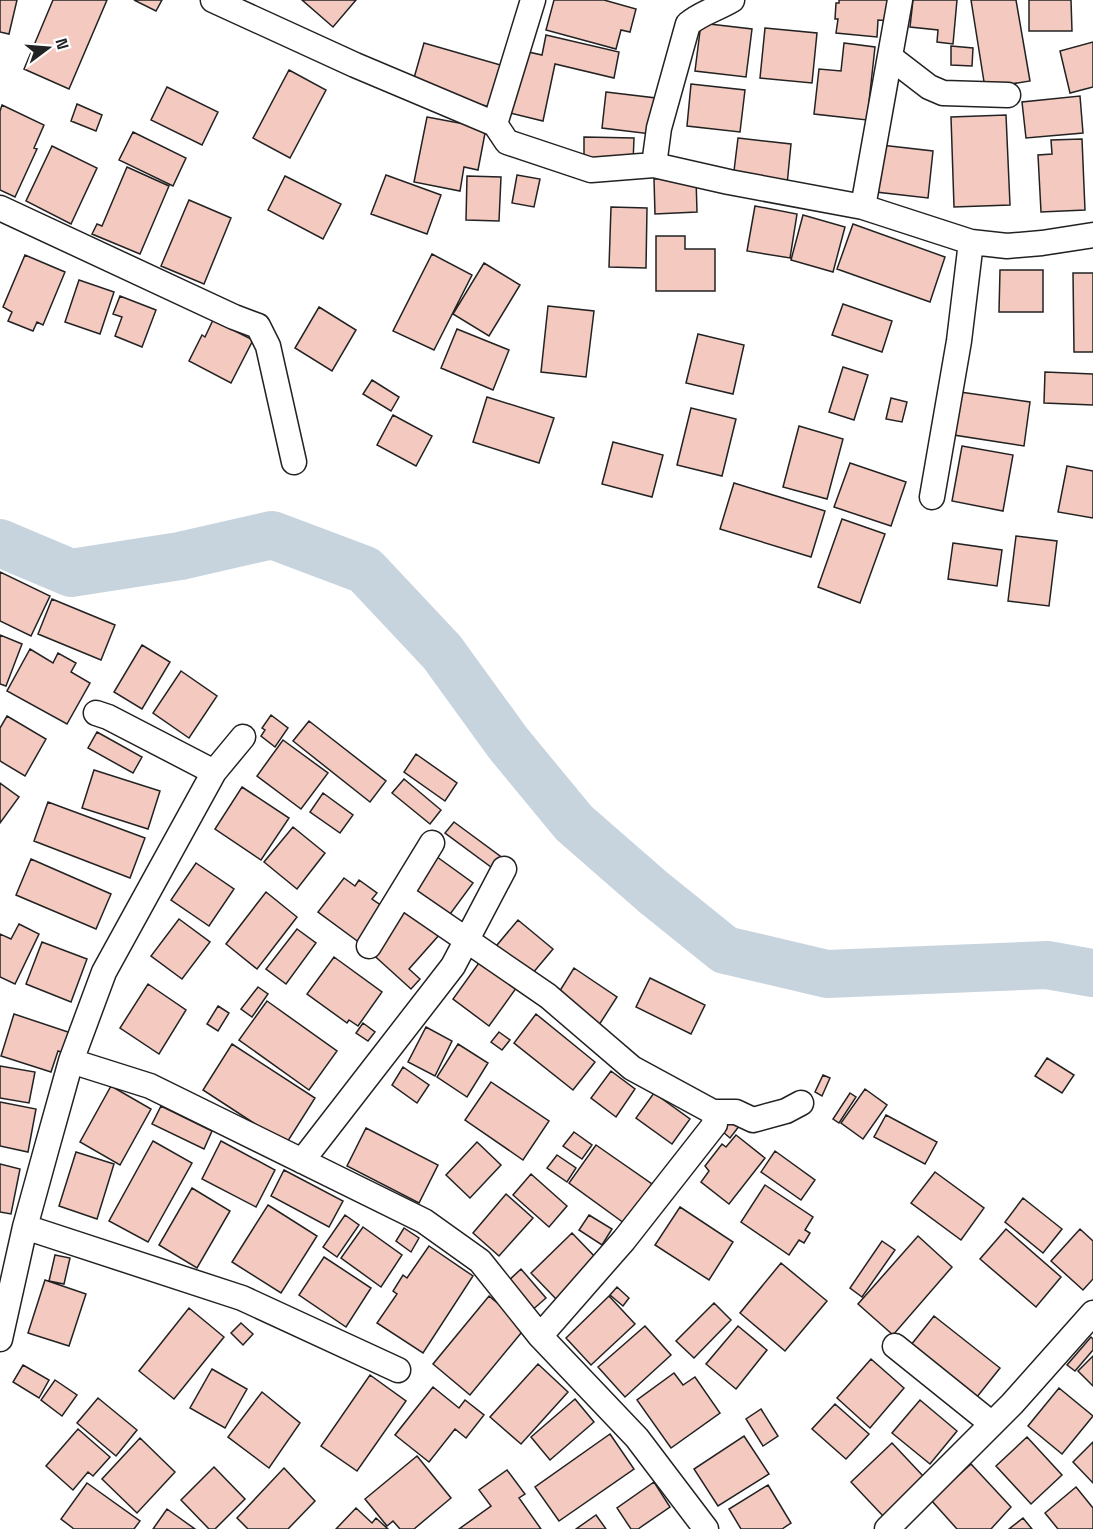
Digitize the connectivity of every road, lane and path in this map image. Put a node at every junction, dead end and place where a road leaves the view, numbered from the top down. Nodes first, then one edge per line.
1 (213, 0) edge
2 (534, 0) edge
3 (732, 0) edge
4 (900, 0) edge
5 (890, 57) junction
6 (1008, 95) dead end
7 (495, 123) junction
8 (654, 165) junction
9 (862, 207) junction
10 (0, 208) edge
11 (1093, 235) edge
12 (971, 242) junction
13 (294, 462) dead end
14 (932, 497) dead end
15 (96, 713) dead end
16 (243, 737) dead end
17 (214, 772) junction
18 (432, 843) dead end
19 (504, 869) dead end
20 (400, 895) junction
21 (468, 940) junction
22 (369, 946) dead end
23 (71, 1061) junction
24 (801, 1103) dead end
25 (712, 1112) junction
26 (302, 1161) junction
27 (25, 1227) junction
28 (1093, 1313) edge
29 (540, 1336) junction
30 (0, 1339) edge
31 (896, 1346) dead end
32 (398, 1370) dead end
33 (992, 1424) junction
34 (890, 1528) edge
35 (706, 1529) edge

1 - 7 street
2 - 7 street
3 - 8 street
4 - 5 street
5 - 6 street
5 - 9 street
7 - 8 street
8 - 9 street
9 - 12 street
10 - 13 street
11 - 12 street
12 - 14 street
15 - 17 street
16 - 17 street
17 - 23 street
18 - 20 street
19 - 21 street
20 - 21 street
20 - 22 street
21 - 25 street
21 - 26 street
23 - 26 street
23 - 27 street
24 - 25 street
25 - 29 street
26 - 29 street
27 - 30 street
27 - 32 street
28 - 33 street
29 - 35 street
31 - 33 street
33 - 34 street

